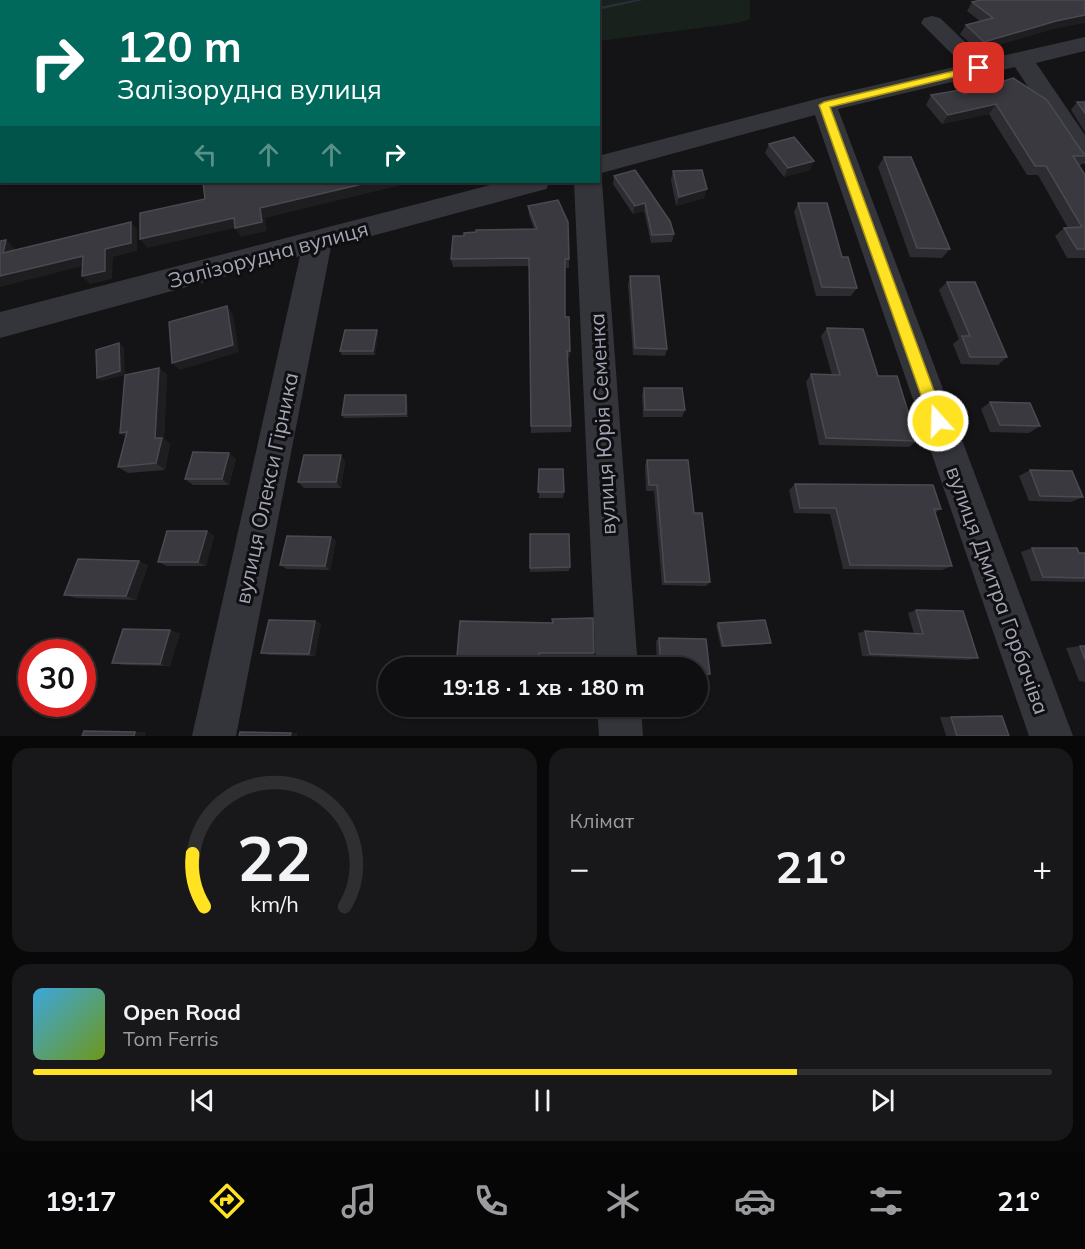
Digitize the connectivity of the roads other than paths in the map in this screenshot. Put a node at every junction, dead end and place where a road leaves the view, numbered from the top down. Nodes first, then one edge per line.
1 (932, 23) dead end
2 (1085, 44) edge
3 (1021, 58) junction
4 (979, 68) junction
5 (824, 105) junction
6 (1085, 155) edge
7 (600, 164) edge
8 (532, 183) edge
9 (588, 183) edge
10 (318, 241) junction
11 (0, 325) edge
12 (616, 657) edge
13 (620, 717) edge
14 (214, 736) edge
15 (621, 736) edge
16 (1051, 736) edge

1 - 4 street
2 - 3 street
3 - 4 street
3 - 6 street
4 - 5 street
5 - 7 street
5 - 16 street, вулиця Дмитра Горбачіва
8 - 10 street, Залізорудна вулиця
9 - 12 street, вулиця Юрія Семенка
10 - 11 street, Залізорудна вулиця
10 - 14 street, вулиця Олекси Гірника
13 - 15 street

